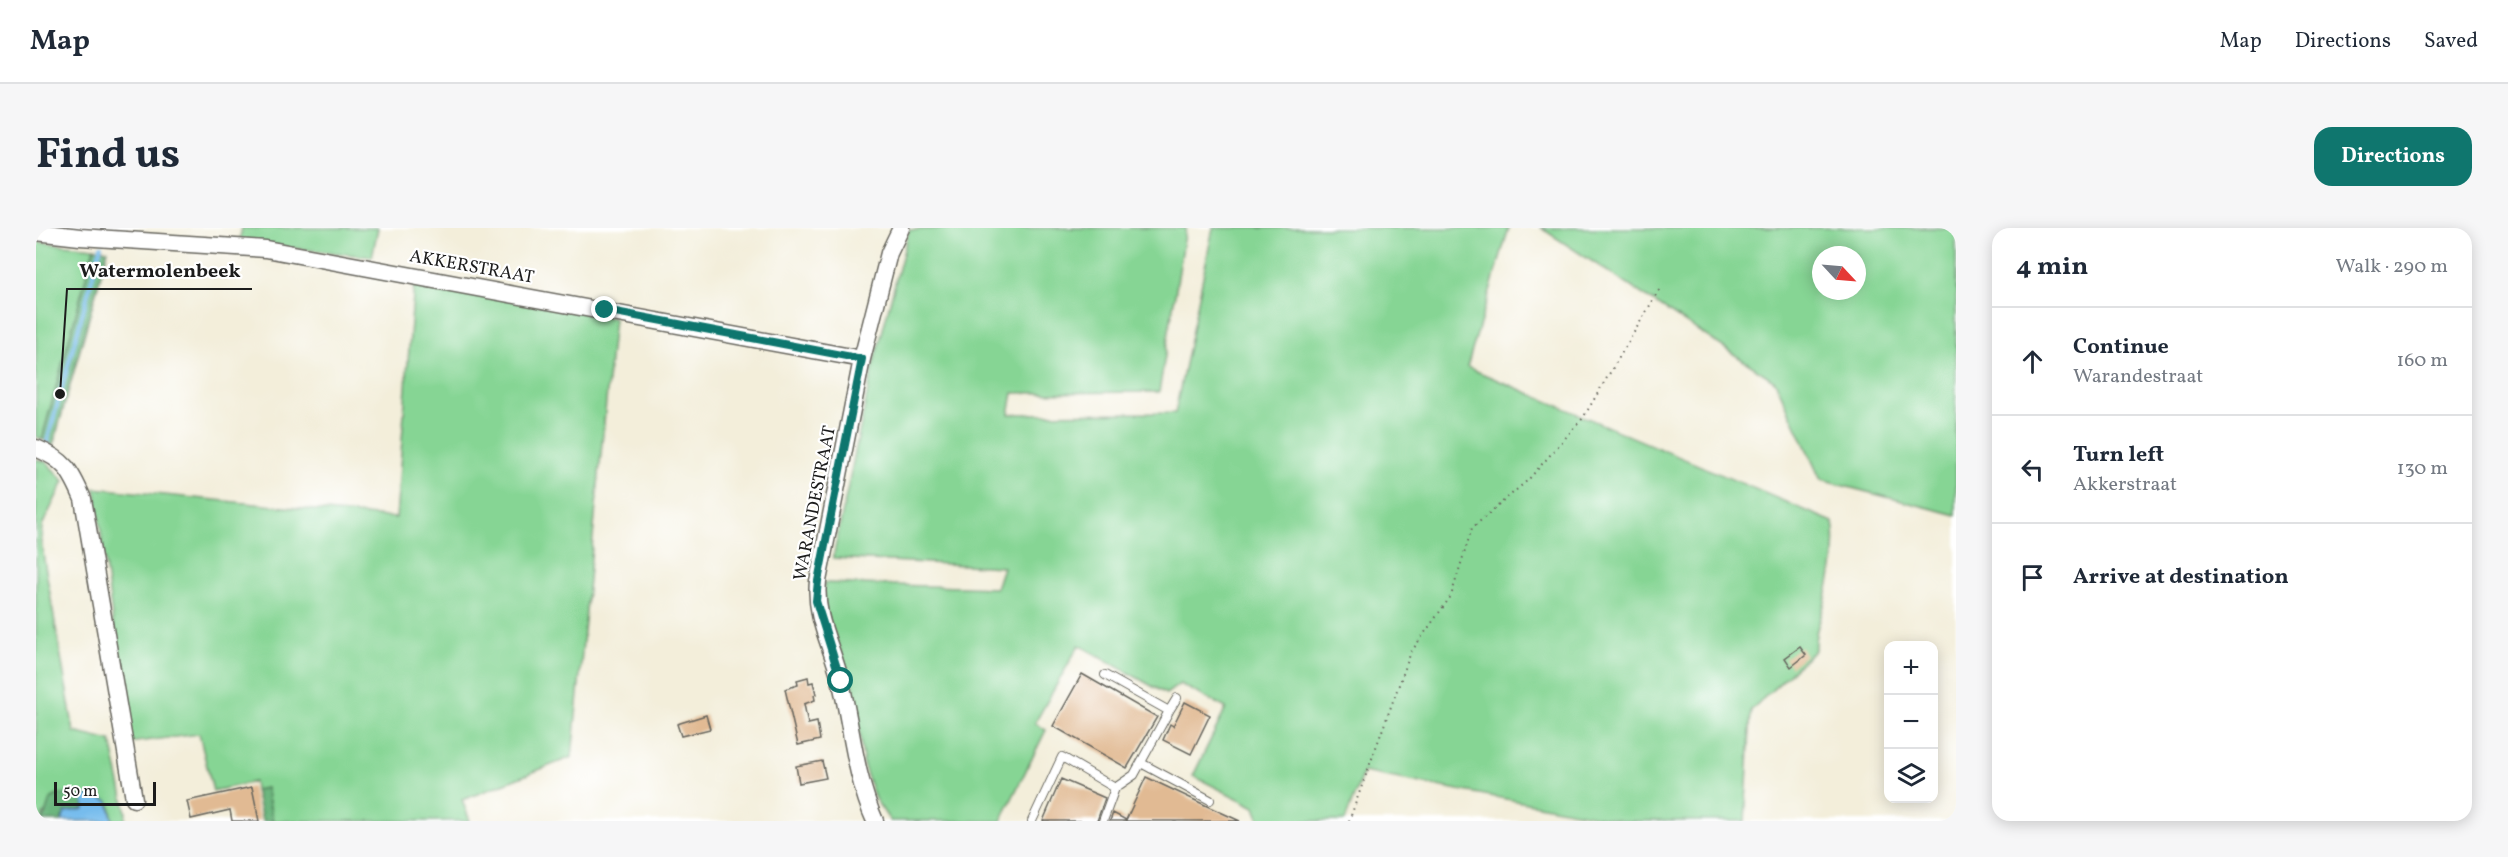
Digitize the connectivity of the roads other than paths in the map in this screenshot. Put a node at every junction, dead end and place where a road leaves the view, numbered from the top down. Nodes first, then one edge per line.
1 (901, 228) edge
2 (36, 232) edge
3 (862, 359) junction
4 (36, 448) edge
5 (1106, 675) dead end
6 (1177, 698) dead end
7 (1169, 711) junction
8 (1141, 763) junction
9 (1115, 788) junction
10 (134, 799) dead end
11 (1210, 800) dead end
12 (874, 821) edge
13 (1032, 821) edge
14 (1103, 821) edge

1 - 3 street, WARANDESTRAAT
2 - 3 street, AKKERSTRAAT
3 - 12 street, WARANDESTRAAT
4 - 10 street
5 - 7 lane
6 - 7 lane
7 - 8 lane
8 - 9 lane
8 - 11 lane
9 - 13 lane
9 - 14 lane

